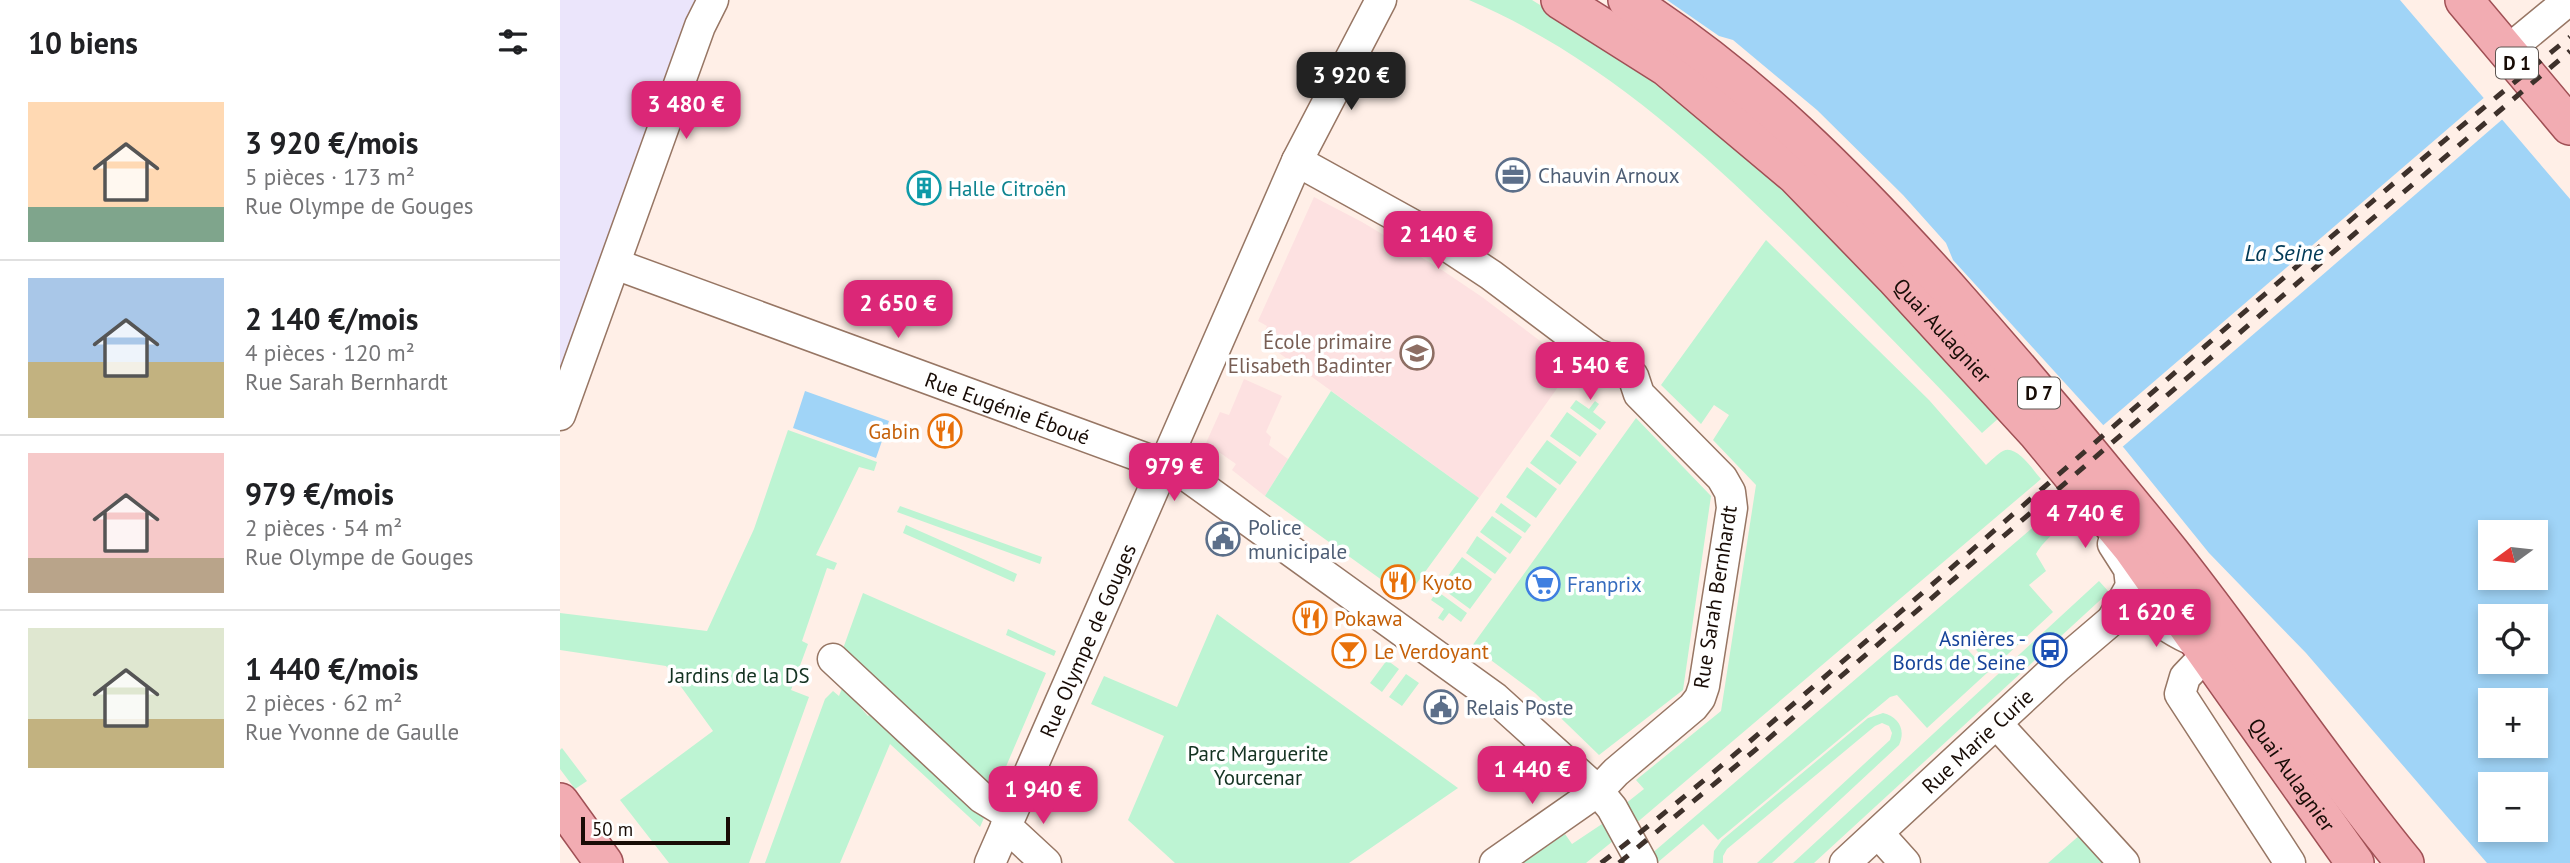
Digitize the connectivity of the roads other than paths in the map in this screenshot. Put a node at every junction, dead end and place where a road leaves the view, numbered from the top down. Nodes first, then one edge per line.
1 (713, 0) edge
2 (1381, 0) edge
3 (1560, 0) edge
4 (1627, 0) edge
5 (2464, 0) edge
6 (2569, 0) edge
7 (2507, 51) junction
8 (2570, 126) edge
9 (1297, 161) junction
10 (615, 264) junction
11 (560, 415) edge
12 (1164, 464) junction
13 (2074, 479) junction
14 (2112, 620) junction
15 (2202, 648) junction
16 (833, 659) dead end
17 (1997, 724) junction
18 (1598, 791) junction
19 (560, 802) edge
20 (1008, 821) junction
21 (1878, 832) junction
22 (604, 863) edge
23 (990, 863) edge
24 (1046, 863) edge
25 (1495, 863) edge
26 (1642, 863) edge
27 (1845, 863) edge
28 (1905, 863) edge
29 (2124, 863) edge
30 (2290, 863) edge
31 (2355, 863) edge
32 (2405, 863) edge

1 - 10 street
2 - 9 street, Rue Olympe de Gouges
3 - 13 main road, Quai Aulagnier / D 7
4 - 32 main road, Quai Aulagnier / D 7
5 - 7 main road, D 1
6 - 7 street
7 - 8 main road, D 1
9 - 12 street, Rue Olympe de Gouges
9 - 18 street, Rue Sarah Bernhardt
10 - 11 street
10 - 12 street, Rue Eugénie Éboué
12 - 18 street, Rue Eugénie Éboué
12 - 20 street, Rue Olympe de Gouges
13 - 14 street, Rue Marie Curie
13 - 15 main road, Quai Aulagnier / D 7
14 - 15 street
14 - 17 street, Rue Marie Curie
15 - 30 street
15 - 31 main road, Quai Aulagnier / D 7
16 - 20 street
17 - 21 street, Rue Marie Curie
17 - 29 street
18 - 25 street, Rue Sarah Bernhardt
18 - 26 street, Rue Eugénie Éboué
19 - 22 main road
20 - 23 street, Rue Olympe de Gouges
20 - 24 street
21 - 27 street, Rue Marie Curie
21 - 28 street

